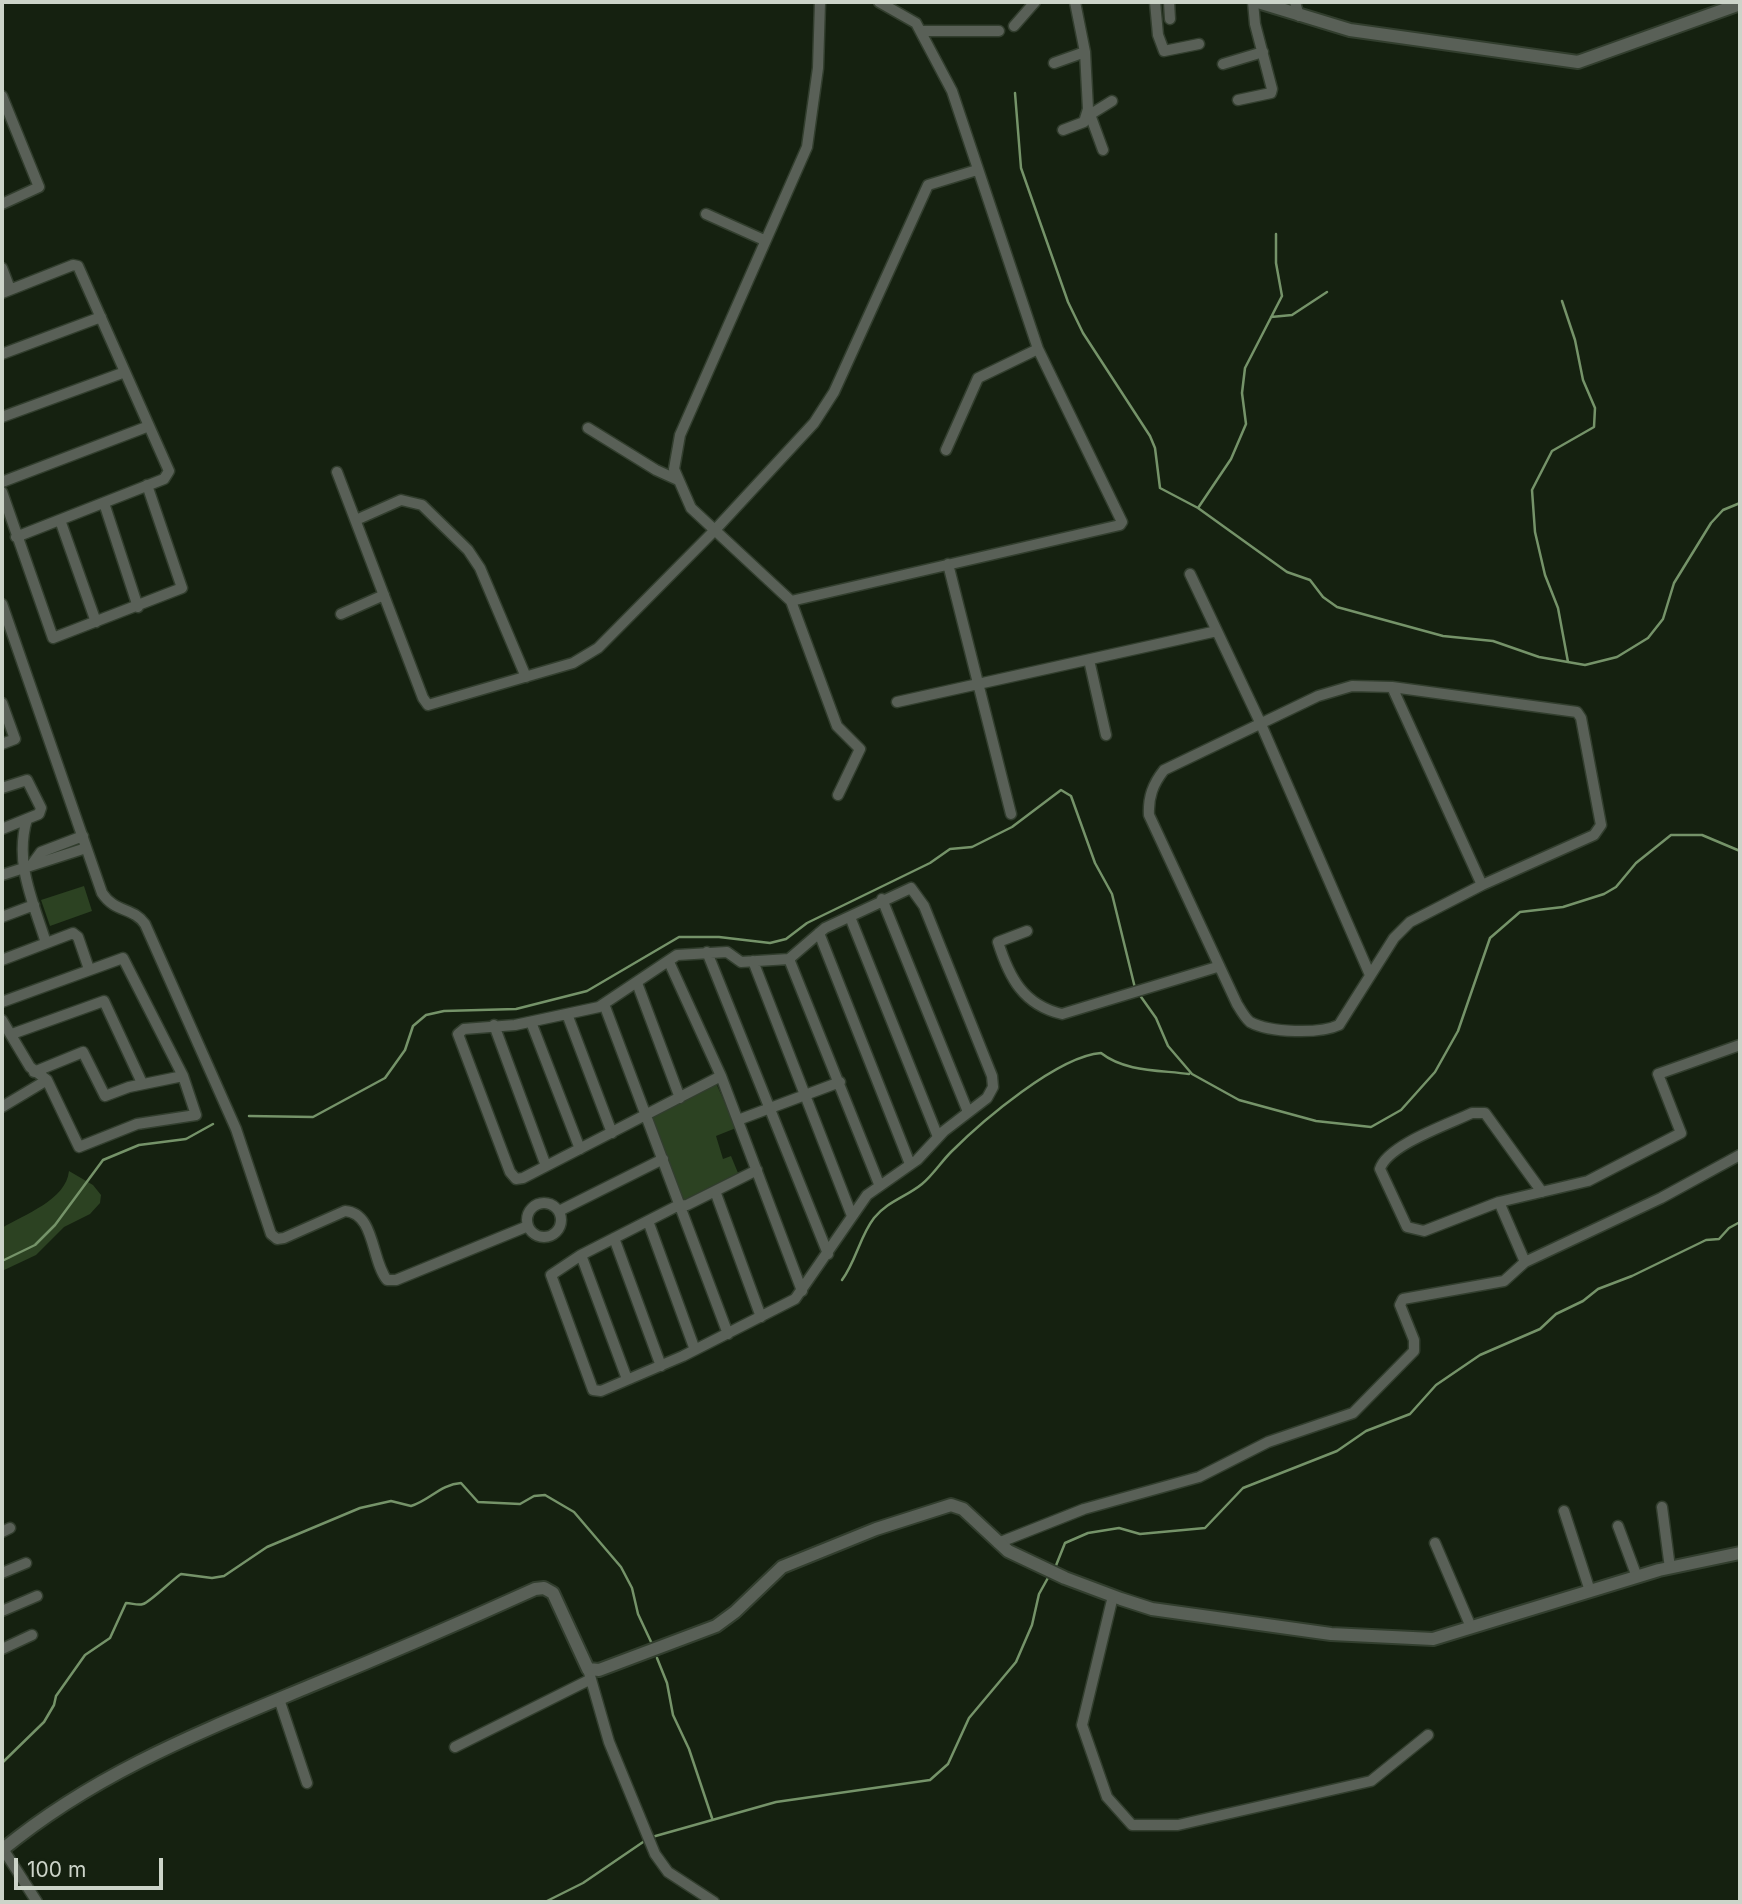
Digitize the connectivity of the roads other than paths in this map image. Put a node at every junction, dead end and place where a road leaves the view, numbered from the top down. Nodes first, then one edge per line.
1 (821, 2) edge
2 (879, 2) edge
3 (1035, 2) edge
4 (1075, 2) edge
5 (1155, 2) edge
6 (1169, 2) edge
7 (1253, 2) edge
8 (1258, 2) edge
9 (1295, 2) edge
10 (1740, 3) edge
11 (1299, 16) junction
12 (1170, 19) dead end
13 (1014, 26) dead end
14 (921, 31) junction
15 (999, 31) dead end
16 (1199, 44) dead end
17 (1085, 52) junction
18 (1263, 52) junction
19 (1054, 63) dead end
20 (1223, 64) dead end
21 (2, 96) edge
22 (1238, 100) dead end
23 (1112, 101) dead end
24 (1090, 111) junction
25 (1063, 130) dead end
26 (1103, 150) dead end
27 (978, 170) junction
28 (2, 204) edge
29 (706, 215) dead end
30 (764, 240) junction
31 (2, 268) edge
32 (6, 291) edge
33 (102, 317) junction
34 (1038, 349) junction
35 (2, 354) edge
36 (125, 372) junction
37 (2, 417) edge
38 (149, 426) junction
39 (589, 428) dead end
40 (946, 450) dead end
41 (337, 472) dead end
42 (678, 480) junction
43 (2, 482) edge
44 (148, 485) junction
45 (2, 492) edge
46 (104, 503) junction
47 (60, 520) junction
48 (356, 520) junction
49 (714, 531) junction
50 (16, 537) junction
51 (948, 564) junction
52 (1190, 574) dead end
53 (384, 595) junction
54 (791, 601) junction
55 (2, 604) edge
56 (138, 607) junction
57 (341, 614) dead end
58 (96, 622) junction
59 (1217, 631) junction
60 (1088, 660) junction
61 (526, 677) junction
62 (978, 683) junction
63 (1392, 687) junction
64 (897, 702) dead end
65 (2, 703) edge
66 (1260, 722) junction
67 (1106, 735) dead end
68 (2, 744) edge
69 (2, 788) edge
70 (838, 795) dead end
71 (1011, 814) dead end
72 (27, 819) junction
73 (2, 829) edge
74 (83, 836) junction
75 (86, 848) junction
76 (33, 863) junction
77 (22, 867) junction
78 (2, 875) edge
79 (1482, 885) junction
80 (882, 899) junction
81 (34, 905) junction
82 (2, 917) edge
83 (850, 917) junction
84 (1027, 931) dead end
85 (819, 933) junction
86 (46, 943) junction
87 (707, 952) junction
88 (789, 959) junction
89 (2, 960) edge
90 (752, 961) junction
91 (669, 962) junction
92 (1217, 967) junction
93 (89, 969) junction
94 (1370, 975) junction
95 (637, 983) junction
96 (2, 1002) edge
97 (604, 1004) junction
98 (567, 1014) junction
99 (2, 1020) edge
100 (531, 1022) junction
101 (494, 1025) junction
102 (12, 1034) junction
103 (1740, 1045) edge
104 (34, 1072) junction
105 (183, 1076) junction
106 (720, 1076) junction
107 (47, 1080) junction
108 (840, 1082) junction
109 (142, 1083) junction
110 (806, 1095) junction
111 (680, 1098) junction
112 (4, 1101) edge
113 (772, 1108) junction
114 (968, 1112) junction
115 (646, 1115) junction
116 (738, 1120) junction
117 (612, 1133) junction
118 (938, 1137) junction
119 (580, 1149) junction
120 (1740, 1155) edge
121 (663, 1159) junction
122 (910, 1164) junction
123 (546, 1166) junction
124 (757, 1170) junction
125 (879, 1184) junction
126 (715, 1191) junction
127 (1542, 1192) junction
128 (1499, 1202) junction
129 (682, 1206) junction
130 (559, 1211) junction
131 (852, 1216) junction
132 (648, 1221) junction
133 (528, 1226) junction
134 (614, 1238) junction
135 (828, 1254) junction
136 (581, 1255) junction
137 (1525, 1262) junction
138 (802, 1291) junction
139 (761, 1317) junction
140 (728, 1334) junction
141 (695, 1350) junction
142 (661, 1366) junction
143 (627, 1379) junction
144 (1662, 1507) dead end
145 (1564, 1511) dead end
146 (1618, 1526) dead end
147 (998, 1543) junction
148 (1435, 1544) dead end
149 (1740, 1553) edge
150 (26, 1563) dead end
151 (1670, 1568) junction
152 (2, 1573) edge
153 (1637, 1577) junction
154 (1590, 1591) junction
155 (37, 1596) dead end
156 (1113, 1596) junction
157 (2, 1611) edge
158 (1471, 1627) junction
159 (32, 1635) dead end
160 (2, 1649) edge
161 (590, 1674) junction
162 (279, 1699) junction
163 (1427, 1735) dead end
164 (455, 1747) dead end
165 (307, 1783) dead end
166 (2, 1850) edge
167 (37, 1902) edge
168 (714, 1902) edge

1 - 30 street
2 - 14 street
3 - 13 street
4 - 17 street
5 - 16 street
6 - 12 street
7 - 18 street
8 - 11 street
9 - 11 street
10 - 11 street
14 - 15 street
14 - 27 street
17 - 19 street
17 - 24 street
18 - 20 street
18 - 22 street
21 - 28 street
23 - 24 street
24 - 25 street
24 - 26 street
27 - 34 street
27 - 49 street
29 - 30 street
30 - 42 street
31 - 32 street
32 - 33 street
33 - 35 street
33 - 36 street
34 - 40 street
34 - 51 street
36 - 37 street
36 - 38 street
38 - 43 street
38 - 44 street
39 - 42 street
41 - 48 street
42 - 49 street
44 - 46 street
44 - 56 street
45 - 50 street
46 - 47 street
46 - 56 street
47 - 50 street
47 - 58 street
48 - 53 street
48 - 61 street
49 - 54 street
49 - 61 street
50 - 58 street
51 - 54 street
51 - 62 street
52 - 59 street
53 - 57 street
53 - 61 street
54 - 70 street
55 - 74 street
56 - 58 street
59 - 60 street
59 - 66 street
60 - 62 street
60 - 67 street
62 - 64 street
62 - 71 street
63 - 66 street
63 - 79 street
63 - 79 street
65 - 68 street
66 - 92 street
66 - 94 street
69 - 72 street
72 - 73 street
72 - 77 street
74 - 75 street
74 - 76 street
75 - 76 street
75 - 133 street
76 - 77 street
77 - 78 street
77 - 81 street
79 - 94 street
80 - 83 street
80 - 114 street
80 - 114 street
81 - 82 street
81 - 86 street
83 - 85 street
83 - 118 street
84 - 92 street
85 - 88 street
85 - 122 street
86 - 89 street
86 - 93 street
87 - 90 street
87 - 91 street
87 - 113 street
88 - 90 street
88 - 108 street
90 - 110 street
91 - 95 street
91 - 106 street
92 - 94 street
93 - 96 street
93 - 105 street
95 - 97 street
95 - 111 street
97 - 98 street
97 - 115 street
98 - 100 street
98 - 117 street
99 - 102 street
100 - 101 street
100 - 119 street
101 - 123 street
101 - 123 street
102 - 104 street
102 - 109 street
103 - 127 street
104 - 107 street
104 - 109 street
105 - 107 street
105 - 109 street
106 - 111 street
106 - 116 street
107 - 112 street
108 - 110 street
108 - 125 street
110 - 113 street
110 - 131 street
111 - 115 street
113 - 116 street
113 - 135 street
114 - 118 street
115 - 117 street
115 - 121 street
116 - 124 street
117 - 119 street
118 - 122 street
119 - 123 street
120 - 137 street
121 - 129 street
121 - 130 street
122 - 125 street
124 - 126 street
124 - 138 street
125 - 131 street
126 - 129 street
126 - 139 street
127 - 128 street
127 - 128 street
128 - 137 street
129 - 132 street
129 - 140 street
130 - 133 street
130 - 133 street
131 - 135 street
132 - 134 street
132 - 141 street
134 - 136 street
134 - 142 street
135 - 138 street
136 - 143 street
136 - 143 street
137 - 147 street
138 - 139 street
139 - 140 street
140 - 141 street
141 - 142 street
142 - 143 street
144 - 151 street
145 - 154 street
146 - 153 street
147 - 156 street
147 - 161 street
148 - 158 street
149 - 151 street
150 - 152 street
151 - 153 street
153 - 154 street
154 - 158 street
155 - 157 street
156 - 158 street
156 - 163 street
159 - 160 street
161 - 162 street
161 - 164 street
161 - 168 street
162 - 165 street
162 - 166 street
166 - 167 street

